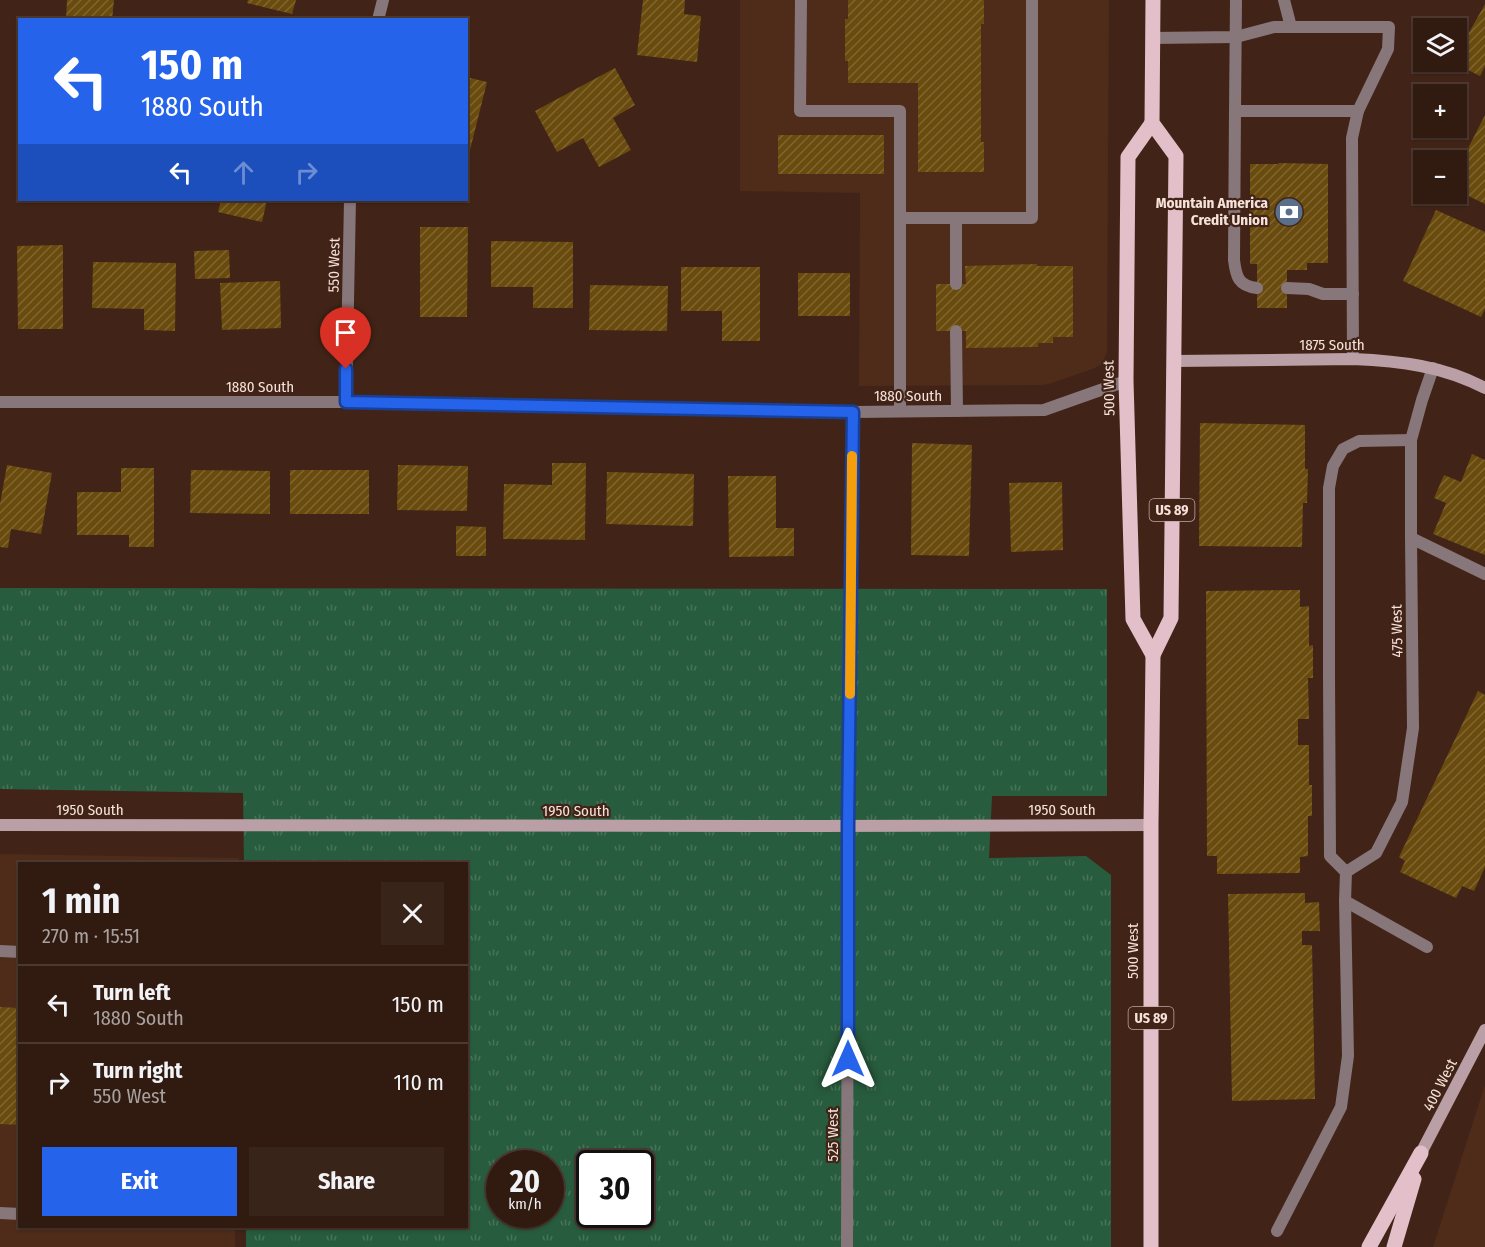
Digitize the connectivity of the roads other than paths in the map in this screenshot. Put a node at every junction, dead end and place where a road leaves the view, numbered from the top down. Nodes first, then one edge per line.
1 (383, 0) edge
2 (801, 0) edge
3 (1032, 0) edge
4 (1153, 0) edge
5 (1236, 0) edge
6 (1284, 0) edge
7 (378, 18) edge
8 (1291, 27) junction
9 (1236, 37) junction
10 (1152, 38) junction
11 (1235, 111) junction
12 (1358, 111) junction
13 (1152, 123) junction
14 (350, 201) edge
15 (900, 218) junction
16 (956, 218) junction
17 (956, 284) dead end
18 (1257, 288) dead end
19 (1287, 288) dead end
20 (1353, 294) junction
21 (956, 331) dead end
22 (1353, 359) junction
23 (1174, 361) junction
24 (1432, 368) junction
25 (1126, 381) junction
26 (1485, 388) edge
27 (0, 402) edge
28 (346, 402) junction
29 (900, 411) junction
30 (957, 411) junction
31 (853, 412) junction
32 (1411, 440) junction
33 (1411, 538) junction
34 (1485, 574) edge
35 (1153, 655) junction
36 (0, 825) edge
37 (1151, 825) junction
38 (848, 826) junction
39 (1346, 872) junction
40 (1345, 900) junction
41 (1427, 947) dead end
42 (0, 951) edge
43 (18, 952) edge
44 (1485, 1030) edge
45 (1421, 1153) junction
46 (0, 1213) edge
47 (18, 1214) edge
48 (1277, 1231) dead end
49 (847, 1247) edge
50 (1151, 1247) edge
51 (1369, 1247) edge
52 (1394, 1247) edge

1 - 7 street
2 - 15 street
3 - 16 street
4 - 10 main road
5 - 9 street
6 - 8 street
8 - 9 street
8 - 12 street
9 - 10 street
9 - 11 street
10 - 13 main road
11 - 12 street
11 - 18 street
12 - 20 street
13 - 23 main road, 500 West / US 89
13 - 25 main road, 500 West / US 89
14 - 28 street, 550 West
15 - 16 street
15 - 29 street
16 - 17 street
19 - 20 street
20 - 22 street
21 - 30 street
22 - 23 street, 1875 South
22 - 24 street, 1875 South
23 - 35 main road, 500 West / US 89
24 - 26 street, 1875 South
24 - 32 street, 475 West
25 - 30 street, 1880 South
25 - 35 main road, 500 West / US 89
27 - 28 street, 1880 South
28 - 31 street, 1880 South
29 - 30 street, 1880 South
29 - 31 street, 1880 South
31 - 38 street, 525 West
32 - 33 street, 475 West
32 - 39 street
33 - 34 street
33 - 39 street, 475 West
35 - 37 main road, 500 West / US 89
36 - 38 street, 1950 South
37 - 38 street, 1950 South
37 - 50 main road, 500 West / US 89
38 - 49 street, 525 West
39 - 40 street
40 - 41 street
40 - 48 street
42 - 43 street
44 - 45 street, 400 West
45 - 51 main road
45 - 52 main road
46 - 47 street

